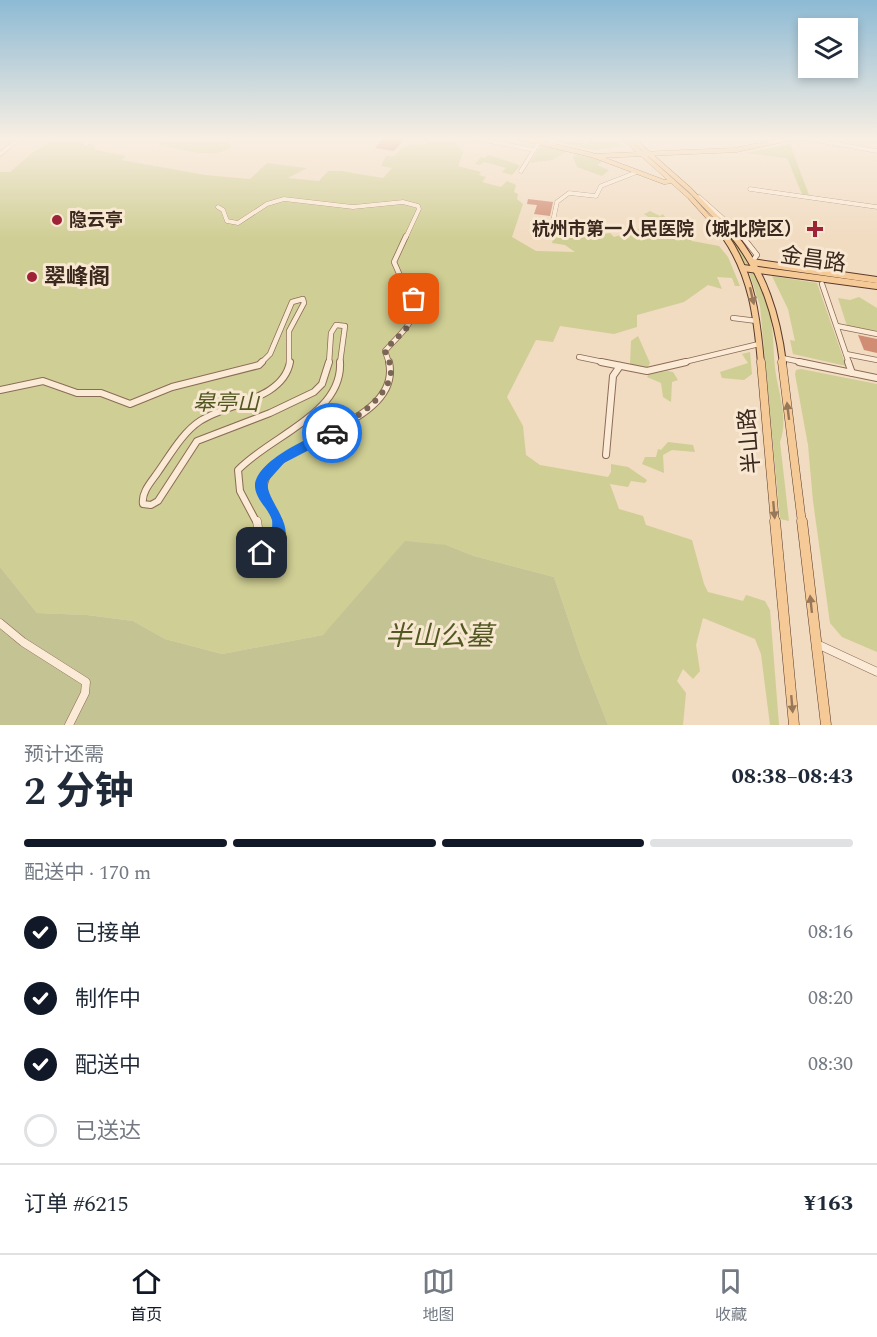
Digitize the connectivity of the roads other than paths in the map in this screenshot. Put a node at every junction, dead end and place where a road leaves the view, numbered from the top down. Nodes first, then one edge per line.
1 (637, 172) joint
2 (663, 172) edge
3 (667, 172) edge
4 (672, 181) junction
5 (750, 189) dead end
6 (764, 190) joint
7 (218, 207) dead end
8 (877, 207) edge
9 (553, 221) dead end
10 (741, 264) junction
11 (755, 265) junction
12 (877, 280) edge
13 (822, 284) dead end
14 (877, 286) edge
15 (733, 318) dead end
16 (758, 321) junction
17 (837, 326) junction
18 (877, 334) edge
19 (759, 344) junction
20 (846, 354) junction
21 (579, 357) dead end
22 (782, 358) junction
23 (877, 360) edge
24 (620, 366) junction
25 (852, 373) junction
26 (877, 378) edge
27 (0, 390) edge
28 (606, 455) dead end
29 (0, 623) edge
30 (815, 643) junction
31 (877, 672) edge
32 (69, 725) edge
33 (794, 725) edge
34 (826, 725) edge

1 - 4 main road
1 - 9 street
2 - 4 main road, 半山路
3 - 11 main road, 半山路
4 - 10 main road, 半山路
5 - 6 street
6 - 8 street
7 - 27 street
10 - 11 main road, 金昌路
10 -> 16 main road, 半山路
11 - 12 main road, 金昌路
11 - 14 main road, 金昌路
11 - 22 main road, 半山路
13 - 17 street
15 - 16 street
16 - 19 main road, 半山路
17 - 18 street
17 - 20 street
19 - 24 street
19 -> 33 main road, 半山路
20 - 23 street
20 - 25 street
21 - 24 street
22 - 25 street
30 -> 22 main road, 半山路
24 - 28 street
25 - 26 street
29 - 32 street
30 - 31 street
30 - 34 main road, 半山路

